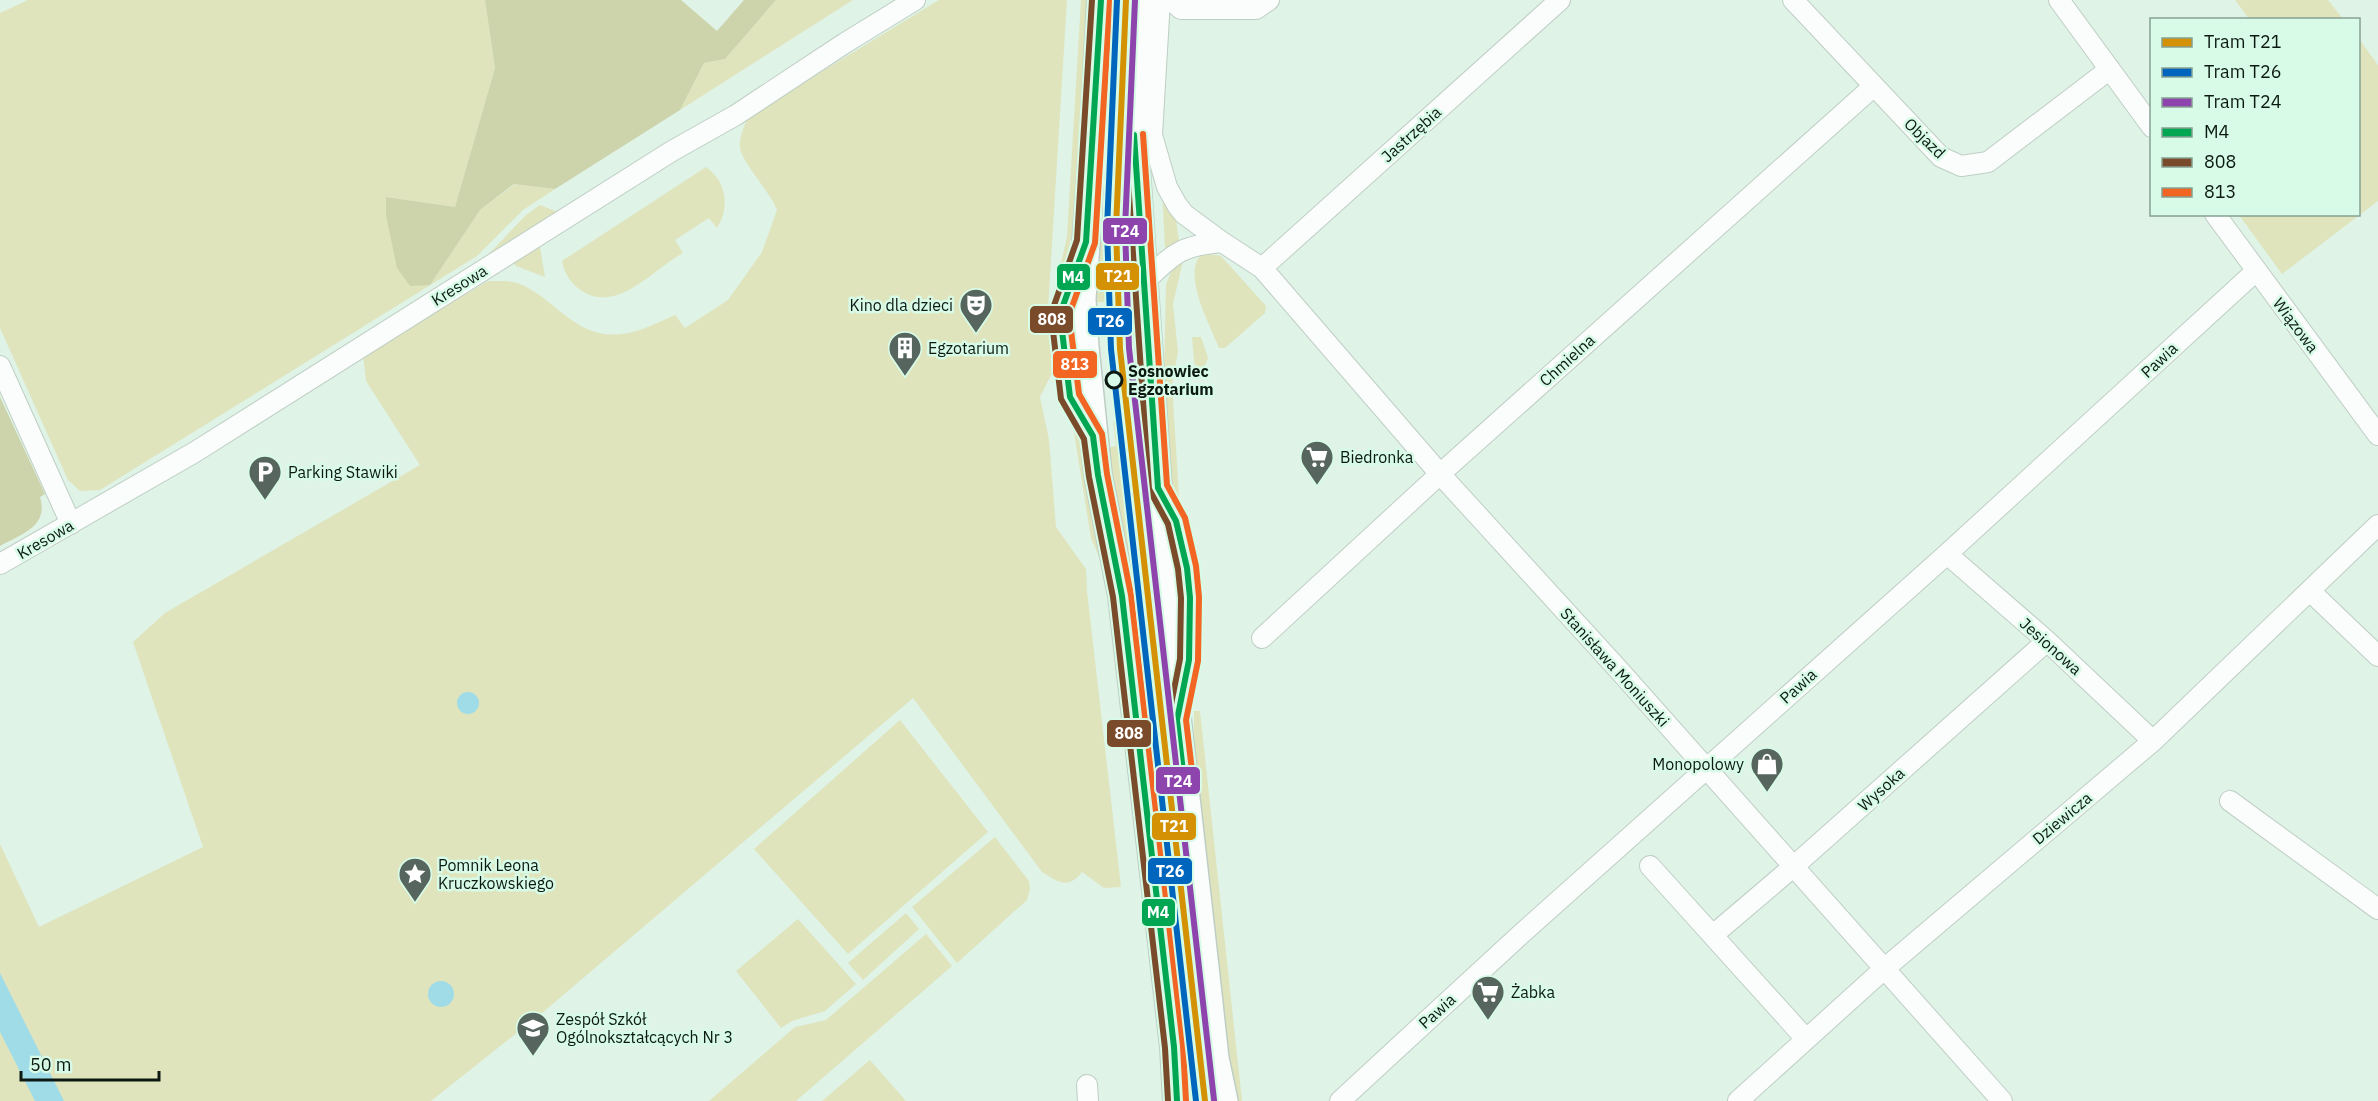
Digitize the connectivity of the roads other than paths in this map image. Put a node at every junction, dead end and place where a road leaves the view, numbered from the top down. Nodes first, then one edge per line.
1 (915, 0) edge
2 (1101, 0) edge
3 (1141, 0) edge
4 (1160, 0) edge
5 (1269, 0) edge
6 (1560, 0) edge
7 (1793, 0) edge
8 (2059, 0) edge
9 (1176, 5) edge
10 (2110, 69) junction
11 (1874, 86) junction
12 (2150, 126) edge
13 (2217, 216) edge
14 (1222, 242) junction
15 (1262, 268) junction
16 (2256, 271) junction
17 (1143, 283) junction
18 (0, 366) edge
19 (2378, 435) edge
20 (1440, 474) junction
21 (71, 524) junction
22 (2378, 525) edge
23 (1947, 554) junction
24 (0, 564) edge
25 (2310, 591) junction
26 (1262, 638) dead end
27 (2047, 641) junction
28 (2378, 656) edge
29 (2153, 741) junction
30 (1706, 769) junction
31 (2230, 801) dead end
32 (1650, 866) dead end
33 (1793, 867) junction
34 (2378, 909) edge
35 (1713, 935) junction
36 (1884, 969) junction
37 (1806, 1039) junction
38 (1177, 1101) edge
39 (1224, 1101) edge
40 (1340, 1101) edge
41 (1738, 1101) edge
42 (2002, 1101) edge

1 - 21 street, Kresowa
2 - 38 main road
3 - 17 main road
4 - 14 street, Stanisława Moniuszki
5 - 9 street
6 - 15 street, Jastrzębia
7 - 11 street, Objazd
8 - 10 street
10 - 11 street, Objazd
10 - 12 street
11 - 20 street, Chmielna
13 - 16 street, Wiązowa
14 - 15 street, Stanisława Moniuszki
14 - 17 street
15 - 20 street, Stanisława Moniuszki
16 - 19 street, Wiązowa
16 - 23 street, Pawia
17 - 39 main road
18 - 21 street
20 - 26 street, Chmielna
20 - 30 street, Stanisława Moniuszki
21 - 24 street, Kresowa
22 - 25 street, Dziewicza
23 - 27 street, Jesionowa
23 - 30 street, Pawia
25 - 28 street
25 - 29 street, Dziewicza
27 - 29 street, Jesionowa
27 - 33 street, Wysoka
29 - 36 street, Dziewicza
30 - 33 street, Stanisława Moniuszki
30 - 40 street, Pawia
31 - 34 street
32 - 35 street
33 - 35 street, Wysoka
33 - 36 street, Stanisława Moniuszki
35 - 37 street
36 - 37 street, Dziewicza
36 - 42 street, Stanisława Moniuszki
37 - 41 street, Dziewicza

